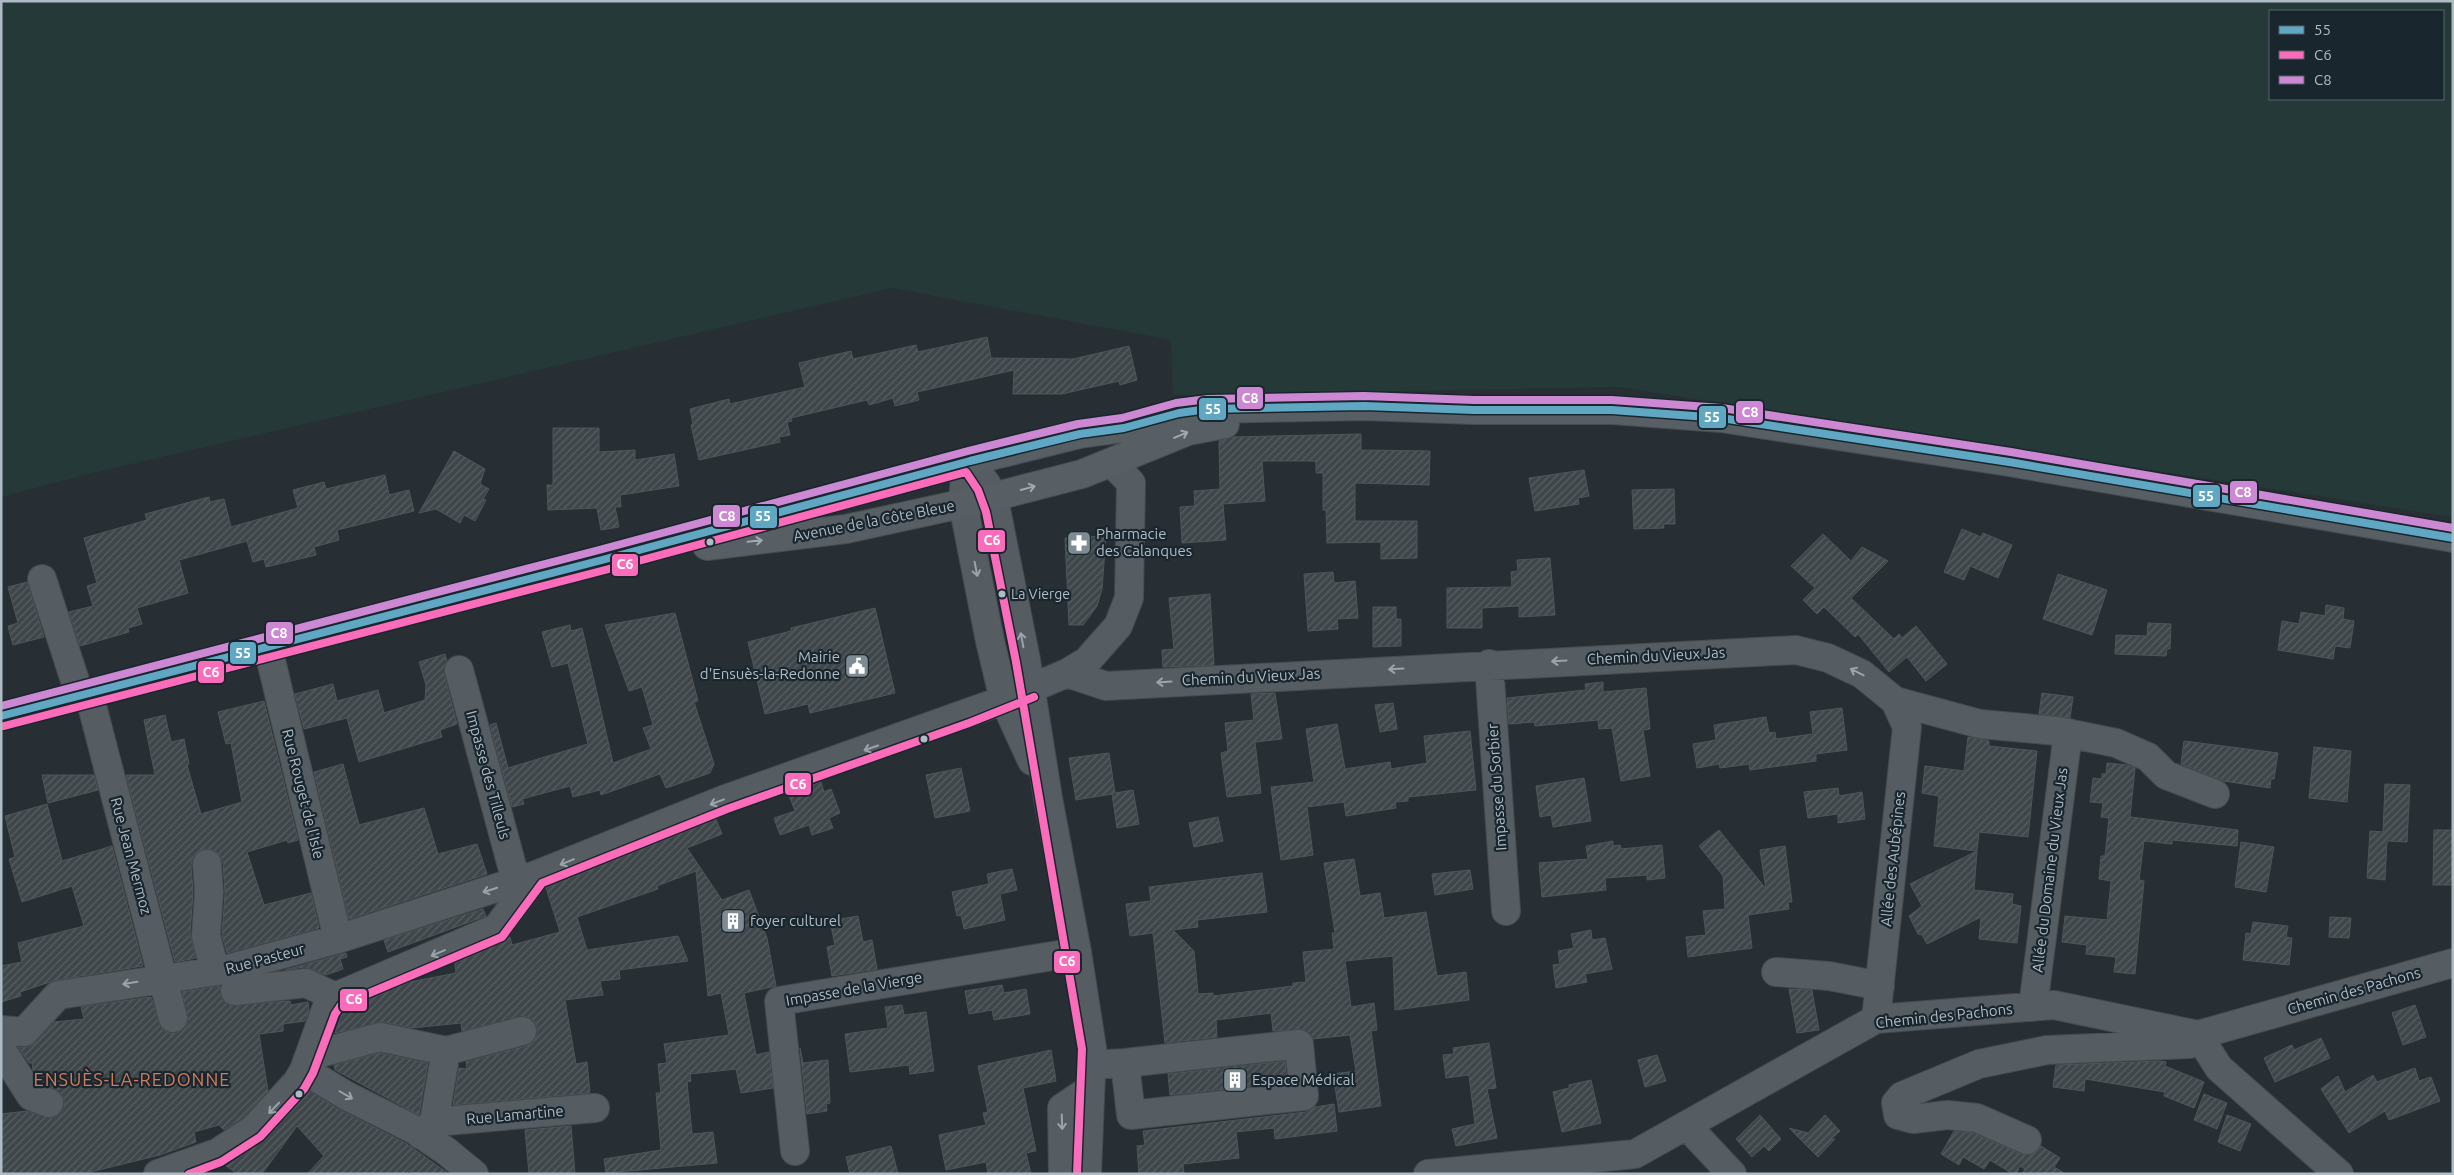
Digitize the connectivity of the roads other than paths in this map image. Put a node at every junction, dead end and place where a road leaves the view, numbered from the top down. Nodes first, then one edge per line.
1 (1474, 410) junction
2 (970, 461) junction
3 (1112, 462) junction
4 (993, 497) junction
5 (963, 504) junction
6 (2453, 538) edge
7 (602, 560) junction
8 (42, 580) dead end
9 (268, 648) junction
10 (1489, 664) junction
11 (460, 670) dead end
12 (1067, 673) junction
13 (1030, 688) junction
14 (85, 695) junction
15 (1004, 700) junction
16 (1896, 701) junction
17 (1, 716) edge
18 (2068, 733) junction
19 (2215, 794) dead end
20 (1048, 798) junction
21 (207, 864) dead end
22 (526, 878) junction
23 (1506, 910) dead end
24 (338, 939) junction
25 (297, 950) junction
26 (1077, 952) junction
27 (2453, 963) edge
28 (215, 971) junction
29 (1776, 972) dead end
30 (163, 978) junction
31 (306, 983) junction
32 (1880, 986) junction
33 (235, 991) dead end
34 (335, 997) junction
35 (2033, 1007) junction
36 (173, 1018) dead end
37 (1876, 1019) junction
38 (1, 1030) edge
39 (522, 1030) dead end
40 (2200, 1039) junction
41 (1, 1049) edge
42 (446, 1051) junction
43 (324, 1052) dead end
44 (1125, 1063) junction
45 (304, 1070) junction
46 (1091, 1077) junction
47 (49, 1103) dead end
48 (595, 1108) dead end
49 (1687, 1126) junction
50 (428, 1129) junction
51 (2027, 1140) dead end
52 (795, 1151) dead end
53 (218, 1163) edge
54 (158, 1174) edge
55 (474, 1174) edge
56 (1063, 1174) edge
57 (1087, 1174) edge
58 (1428, 1174) edge
59 (1732, 1174) edge
60 (2339, 1174) edge

1 - 2 main road, Avenue de la Côte Bleue
3 -> 1 main road, Avenue de la Côte Bleue
1 - 6 main road
2 - 4 street
2 - 5 street
2 - 7 main road, Avenue de la Côte Bleue
4 -> 3 main road, Avenue de la Côte Bleue
3 - 12 street, Rue Pasteur
4 - 5 main road, Avenue de la Côte Bleue
13 -> 4 street
7 -> 5 main road, Avenue de la Côte Bleue
5 -> 15 street
7 - 9 main road, Avenue de la Côte Bleue
8 - 14 street, Rue Jean Mermoz
9 - 14 main road, Avenue de la Côte Bleue
9 - 24 street, Rue Rouget de l'Isle
10 -> 12 street, Chemin du Vieux Jas
16 -> 10 street, Chemin du Vieux Jas
10 - 23 street, Impasse du Sorbier
11 - 22 street, Impasse des Tilleuls
12 - 13 street, Rue Pasteur
13 - 15 street, Rue Pasteur
13 - 20 street
14 - 17 main road, Avenue de la Côte Bleue
14 - 30 street, Rue Jean Mermoz
15 - 20 street
15 -> 22 street, Rue Pasteur
16 - 18 street, Chemin du Vieux Jas
16 - 32 street, Allée des Aubépines
18 - 19 street, Chemin du Vieux Jas
18 - 35 street, Allée du Domaine du Vieux Jas
20 - 26 street
21 - 28 street
22 -> 24 street, Rue Pasteur
22 -> 34 street
24 - 25 street, Rue Pasteur
25 - 28 street, Rue Pasteur
25 - 31 street
26 - 46 street
26 - 52 street, Impasse de la Vierge
27 - 40 street, Chemin des Pachons
28 - 30 street, Rue Pasteur
29 - 32 street
30 - 36 street, Rue Jean Mermoz
30 -> 38 street, Rue Pasteur
31 - 33 street
31 - 34 street
32 - 37 street, Allée des Aubépines
34 - 45 street
35 - 37 street, Chemin des Pachons
35 - 40 street, Chemin des Pachons
37 - 49 street, Chemin des Pachons
39 - 42 street
40 - 51 street
40 - 60 street
41 - 47 street
42 - 43 street
42 - 50 street
44 - 44 street
44 - 46 street
45 -> 50 street
45 -> 53 street
46 -> 56 street
46 - 57 street
48 - 50 street, Rue Lamartine
49 - 58 street, Chemin des Pachons
49 - 59 street
50 - 55 street
53 - 54 street

